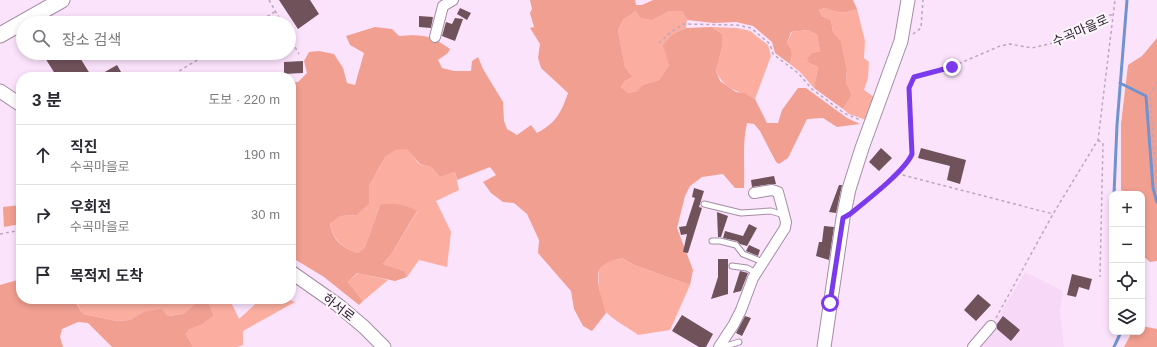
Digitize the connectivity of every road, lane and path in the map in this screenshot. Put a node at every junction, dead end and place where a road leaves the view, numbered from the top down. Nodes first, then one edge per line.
1 (62, 0) edge
2 (269, 0) edge
3 (453, 0) edge
4 (908, 0) edge
5 (923, 0) edge
6 (1115, 0) edge
7 (276, 11) junction
8 (1113, 15) junction
9 (34, 16) edge
10 (268, 16) edge
11 (278, 16) edge
12 (16, 26) edge
13 (0, 35) edge
14 (435, 37) dead end
15 (901, 41) junction
16 (659, 43) dead end
17 (296, 49) edge
18 (299, 54) dead end
19 (197, 60) edge
20 (177, 72) edge
21 (1157, 82) edge
22 (0, 91) edge
23 (16, 102) edge
24 (871, 125) junction
25 (1098, 140) junction
26 (898, 172) junction
27 (1157, 189) edge
28 (754, 193) dead end
29 (704, 204) dead end
30 (1053, 214) junction
31 (785, 215) junction
32 (843, 218) junction
33 (16, 231) edge
34 (0, 234) edge
35 (712, 241) dead end
36 (763, 262) junction
37 (732, 266) dead end
38 (756, 273) junction
39 (296, 276) edge
40 (1100, 278) dead end
41 (991, 326) joint
42 (739, 342) dead end
43 (384, 347) edge
44 (721, 347) edge
45 (824, 347) edge
46 (974, 347) edge

1 - 9 main road
2 - 7 path
3 - 14 street
4 - 15 street
5 - 15 path
6 - 8 path
7 - 10 path
7 - 11 path
8 - 25 path
8 - 26 path, 수곡마을로
12 - 13 main road
15 - 24 street
16 - 24 path
17 - 18 path
19 - 20 path
21 - 27 path
22 - 23 street
24 - 32 street
25 - 30 path
25 - 40 path
26 - 30 path
26 - 32 path, 수곡마을로
28 - 31 street
29 - 31 lane
30 - 41 path
31 - 36 street
32 - 45 street
33 - 34 path
35 - 36 lane
36 - 38 street
37 - 38 lane
38 - 44 street
39 - 43 street, 하서로
41 - 46 street
42 - 44 lane

